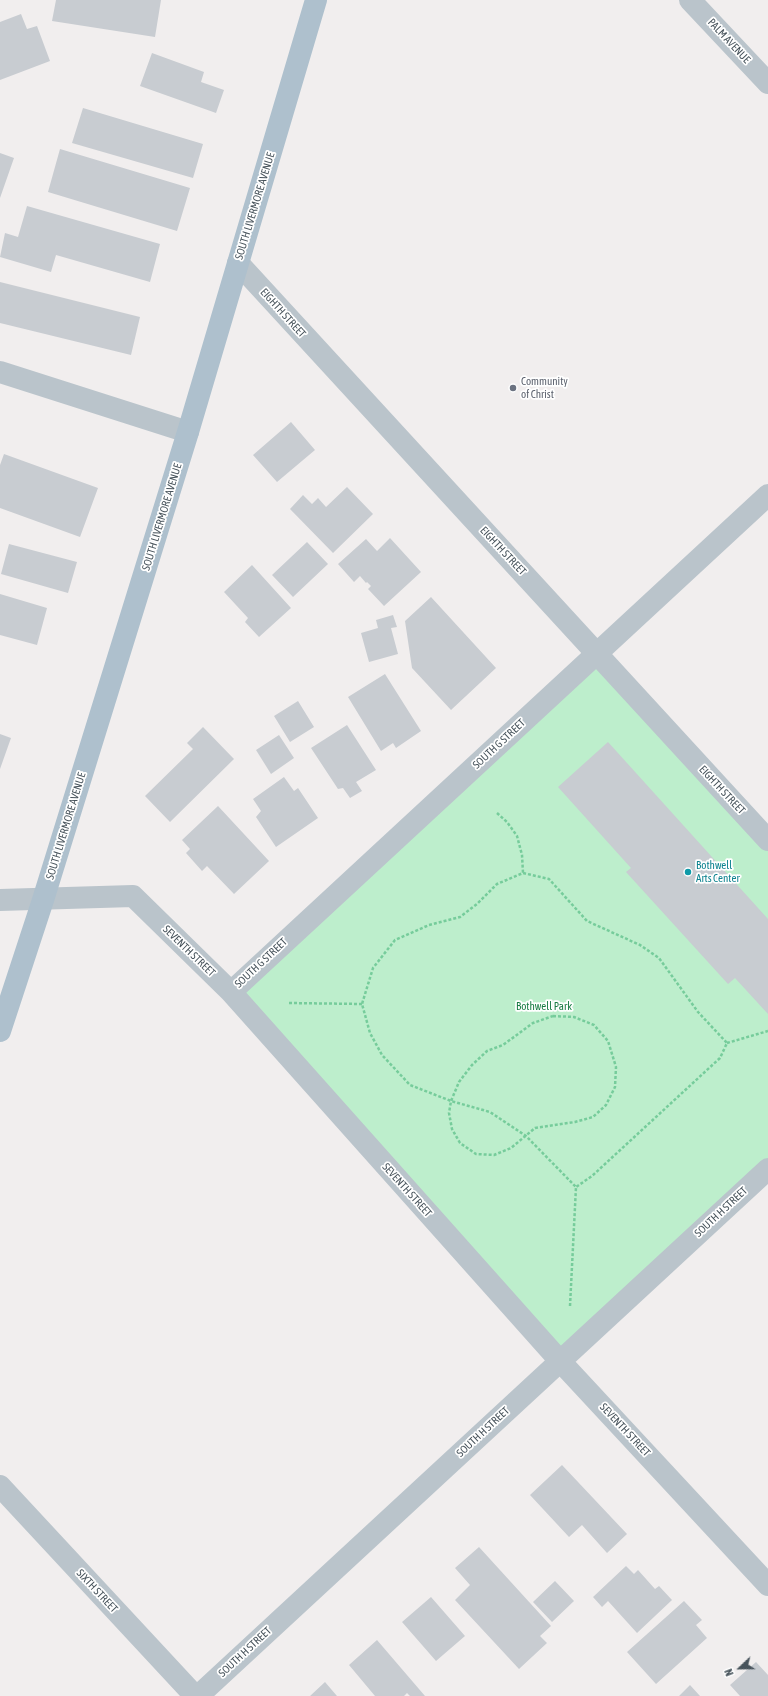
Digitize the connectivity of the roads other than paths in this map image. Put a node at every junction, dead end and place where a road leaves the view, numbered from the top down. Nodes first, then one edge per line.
1 (316, 0) edge
2 (690, 0) edge
3 (768, 83) edge
4 (238, 263) junction
5 (0, 372) edge
6 (188, 432) junction
7 (768, 496) edge
8 (597, 654) junction
9 (768, 840) edge
10 (0, 900) edge
11 (43, 900) junction
12 (231, 992) junction
13 (0, 1031) edge
14 (768, 1169) edge
15 (560, 1361) junction
16 (0, 1486) edge
17 (768, 1585) edge
18 (195, 1696) edge
19 (198, 1696) edge

1 - 4 main road, SOUTH LIVERMORE AVENUE
2 - 3 street, PALM AVENUE
4 - 6 main road, SOUTH LIVERMORE AVENUE
4 - 8 street, EIGHTH STREET
5 - 6 street
6 - 11 main road, SOUTH LIVERMORE AVENUE
7 - 8 street, SOUTH G STREET
8 - 9 street, EIGHTH STREET
8 - 12 street, SOUTH G STREET
10 - 11 street, SEVENTH STREET
11 - 12 street, SEVENTH STREET
11 - 13 main road, SOUTH LIVERMORE AVENUE
12 - 15 street, SEVENTH STREET
14 - 15 street, SOUTH H STREET
15 - 17 street, SEVENTH STREET
15 - 19 street, SOUTH H STREET
16 - 18 street, SIXTH STREET

